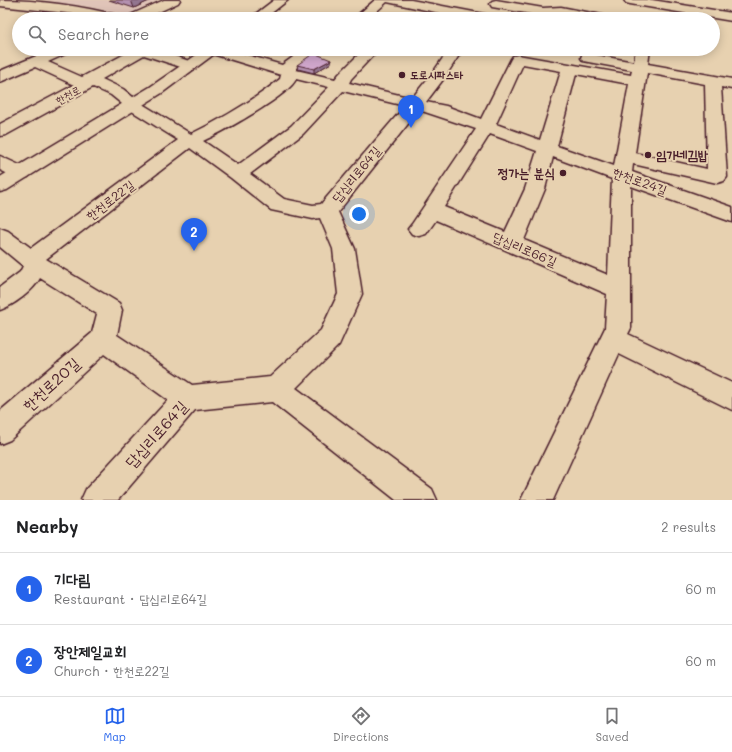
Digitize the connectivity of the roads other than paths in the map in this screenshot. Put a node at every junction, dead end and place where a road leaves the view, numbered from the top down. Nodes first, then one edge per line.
1 (174, 0) edge
2 (282, 0) edge
3 (382, 0) edge
4 (392, 0) edge
5 (559, 0) edge
6 (630, 0) edge
7 (0, 2) edge
8 (497, 2) edge
9 (418, 6) edge
10 (650, 6) edge
11 (91, 12) edge
12 (148, 12) edge
13 (266, 12) edge
14 (368, 12) edge
15 (457, 12) edge
16 (489, 12) edge
17 (543, 12) edge
18 (553, 12) edge
19 (695, 12) edge
20 (720, 15) edge
21 (732, 17) edge
22 (49, 56) edge
23 (131, 56) edge
24 (160, 56) edge
25 (204, 56) edge
26 (236, 56) edge
27 (303, 56) edge
28 (365, 56) edge
29 (452, 56) edge
30 (589, 56) edge
31 (36, 62) junction
32 (190, 66) junction
33 (640, 66) edge
34 (570, 68) junction
35 (288, 72) junction
36 (0, 77) edge
37 (713, 80) junction
38 (88, 82) junction
39 (340, 84) junction
40 (732, 84) edge
41 (414, 104) junction
42 (133, 105) junction
43 (486, 126) junction
44 (0, 131) edge
45 (190, 141) junction
46 (547, 148) junction
47 (0, 162) edge
48 (624, 166) junction
49 (21, 173) junction
50 (238, 174) junction
51 (0, 186) edge
52 (326, 210) junction
53 (432, 210) junction
54 (732, 215) edge
55 (419, 229) dead end
56 (0, 236) edge
57 (511, 244) junction
58 (33, 262) junction
59 (619, 289) junction
60 (0, 300) edge
61 (103, 339) junction
62 (613, 339) junction
63 (276, 389) junction
64 (732, 397) edge
65 (188, 398) junction
66 (0, 430) edge
67 (97, 500) edge
68 (421, 500) edge
69 (537, 500) edge

1 - 12 street
2 - 13 street
3 - 14 street
4 - 9 street
5 - 18 street
6 - 10 street
7 - 11 street
8 - 16 street
8 - 17 street
9 - 15 street
10 - 19 street
20 - 21 street
22 - 31 street
23 - 38 street
24 - 32 street
25 - 32 street
26 - 35 street, 한천로24길
27 - 35 street, 한천로22길
28 - 39 street
29 - 41 street, 답십리로64길
30 - 33 street
31 - 36 street
31 - 38 street
32 - 42 street
33 - 34 street
33 - 37 street
33 - 48 street
34 - 43 street
34 - 46 street
35 - 39 street, 한천로24길
35 - 45 street, 한천로22길
37 - 40 street
37 - 48 street
38 - 42 street, 한천로
38 - 44 street, 한천로
39 - 41 street, 한천로24길
39 - 50 street
41 - 43 street, 한천로24길
41 - 52 street, 답십리로64길
42 - 45 street
42 - 49 street
43 - 46 street, 한천로24길
43 - 53 street
45 - 50 street
45 - 58 street, 한천로22길
46 - 48 street, 한천로24길
46 - 57 street
47 - 49 street
48 - 54 street, 한천로24길
48 - 59 street
49 - 51 street
50 - 52 street
52 - 63 street, 답십리로64길
53 - 55 street
53 - 57 street, 답십리로66길
56 - 58 street
57 - 59 street, 답십리로66길
58 - 60 street
58 - 61 street
59 - 62 street
61 - 65 street
61 - 66 street, 한천로20길
62 - 64 street
62 - 69 street
63 - 65 street, 답십리로64길
63 - 68 street
65 - 67 street, 답십리로64길

